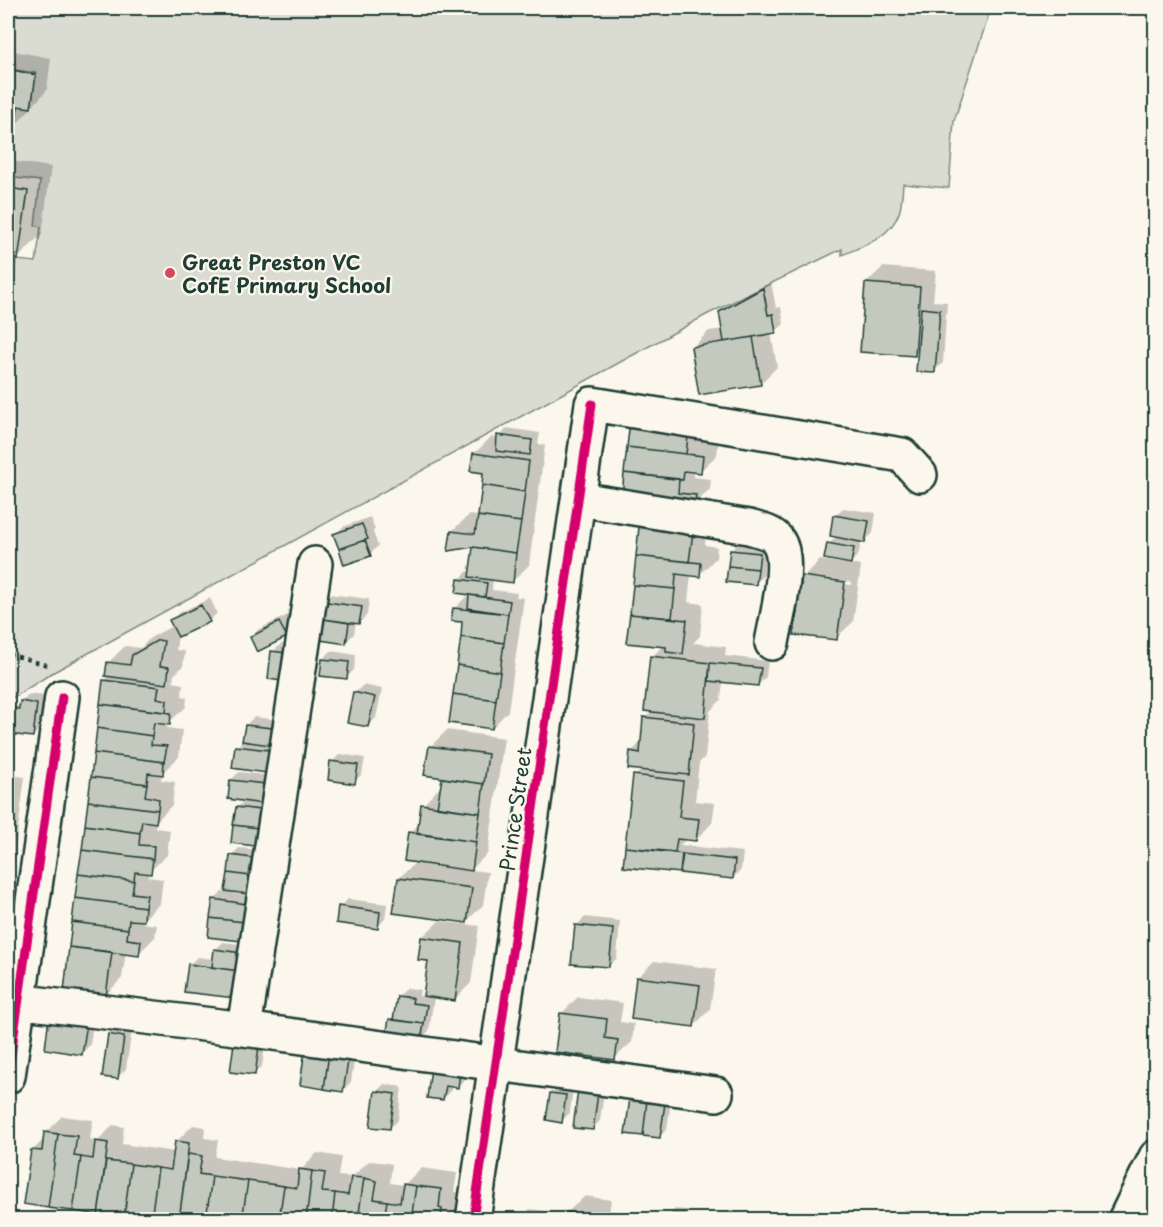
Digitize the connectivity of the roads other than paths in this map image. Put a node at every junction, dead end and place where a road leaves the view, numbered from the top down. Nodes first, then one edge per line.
1 (920, 474) dead end
2 (579, 499) junction
3 (315, 564) dead end
4 (772, 643) dead end
5 (62, 697) dead end
6 (12, 1001) edge
7 (244, 1029) junction
8 (495, 1064) junction
9 (8, 1076) edge
10 (716, 1094) dead end
11 (1155, 1157) edge
12 (473, 1220) edge
13 (1125, 1220) edge

1 - 2 street, Prince Street
2 - 4 street
2 - 8 street, Prince Street
3 - 7 street
5 - 6 street
6 - 7 street
6 - 9 street
7 - 8 street
8 - 10 street
8 - 12 street, Prince Street
11 - 13 street

